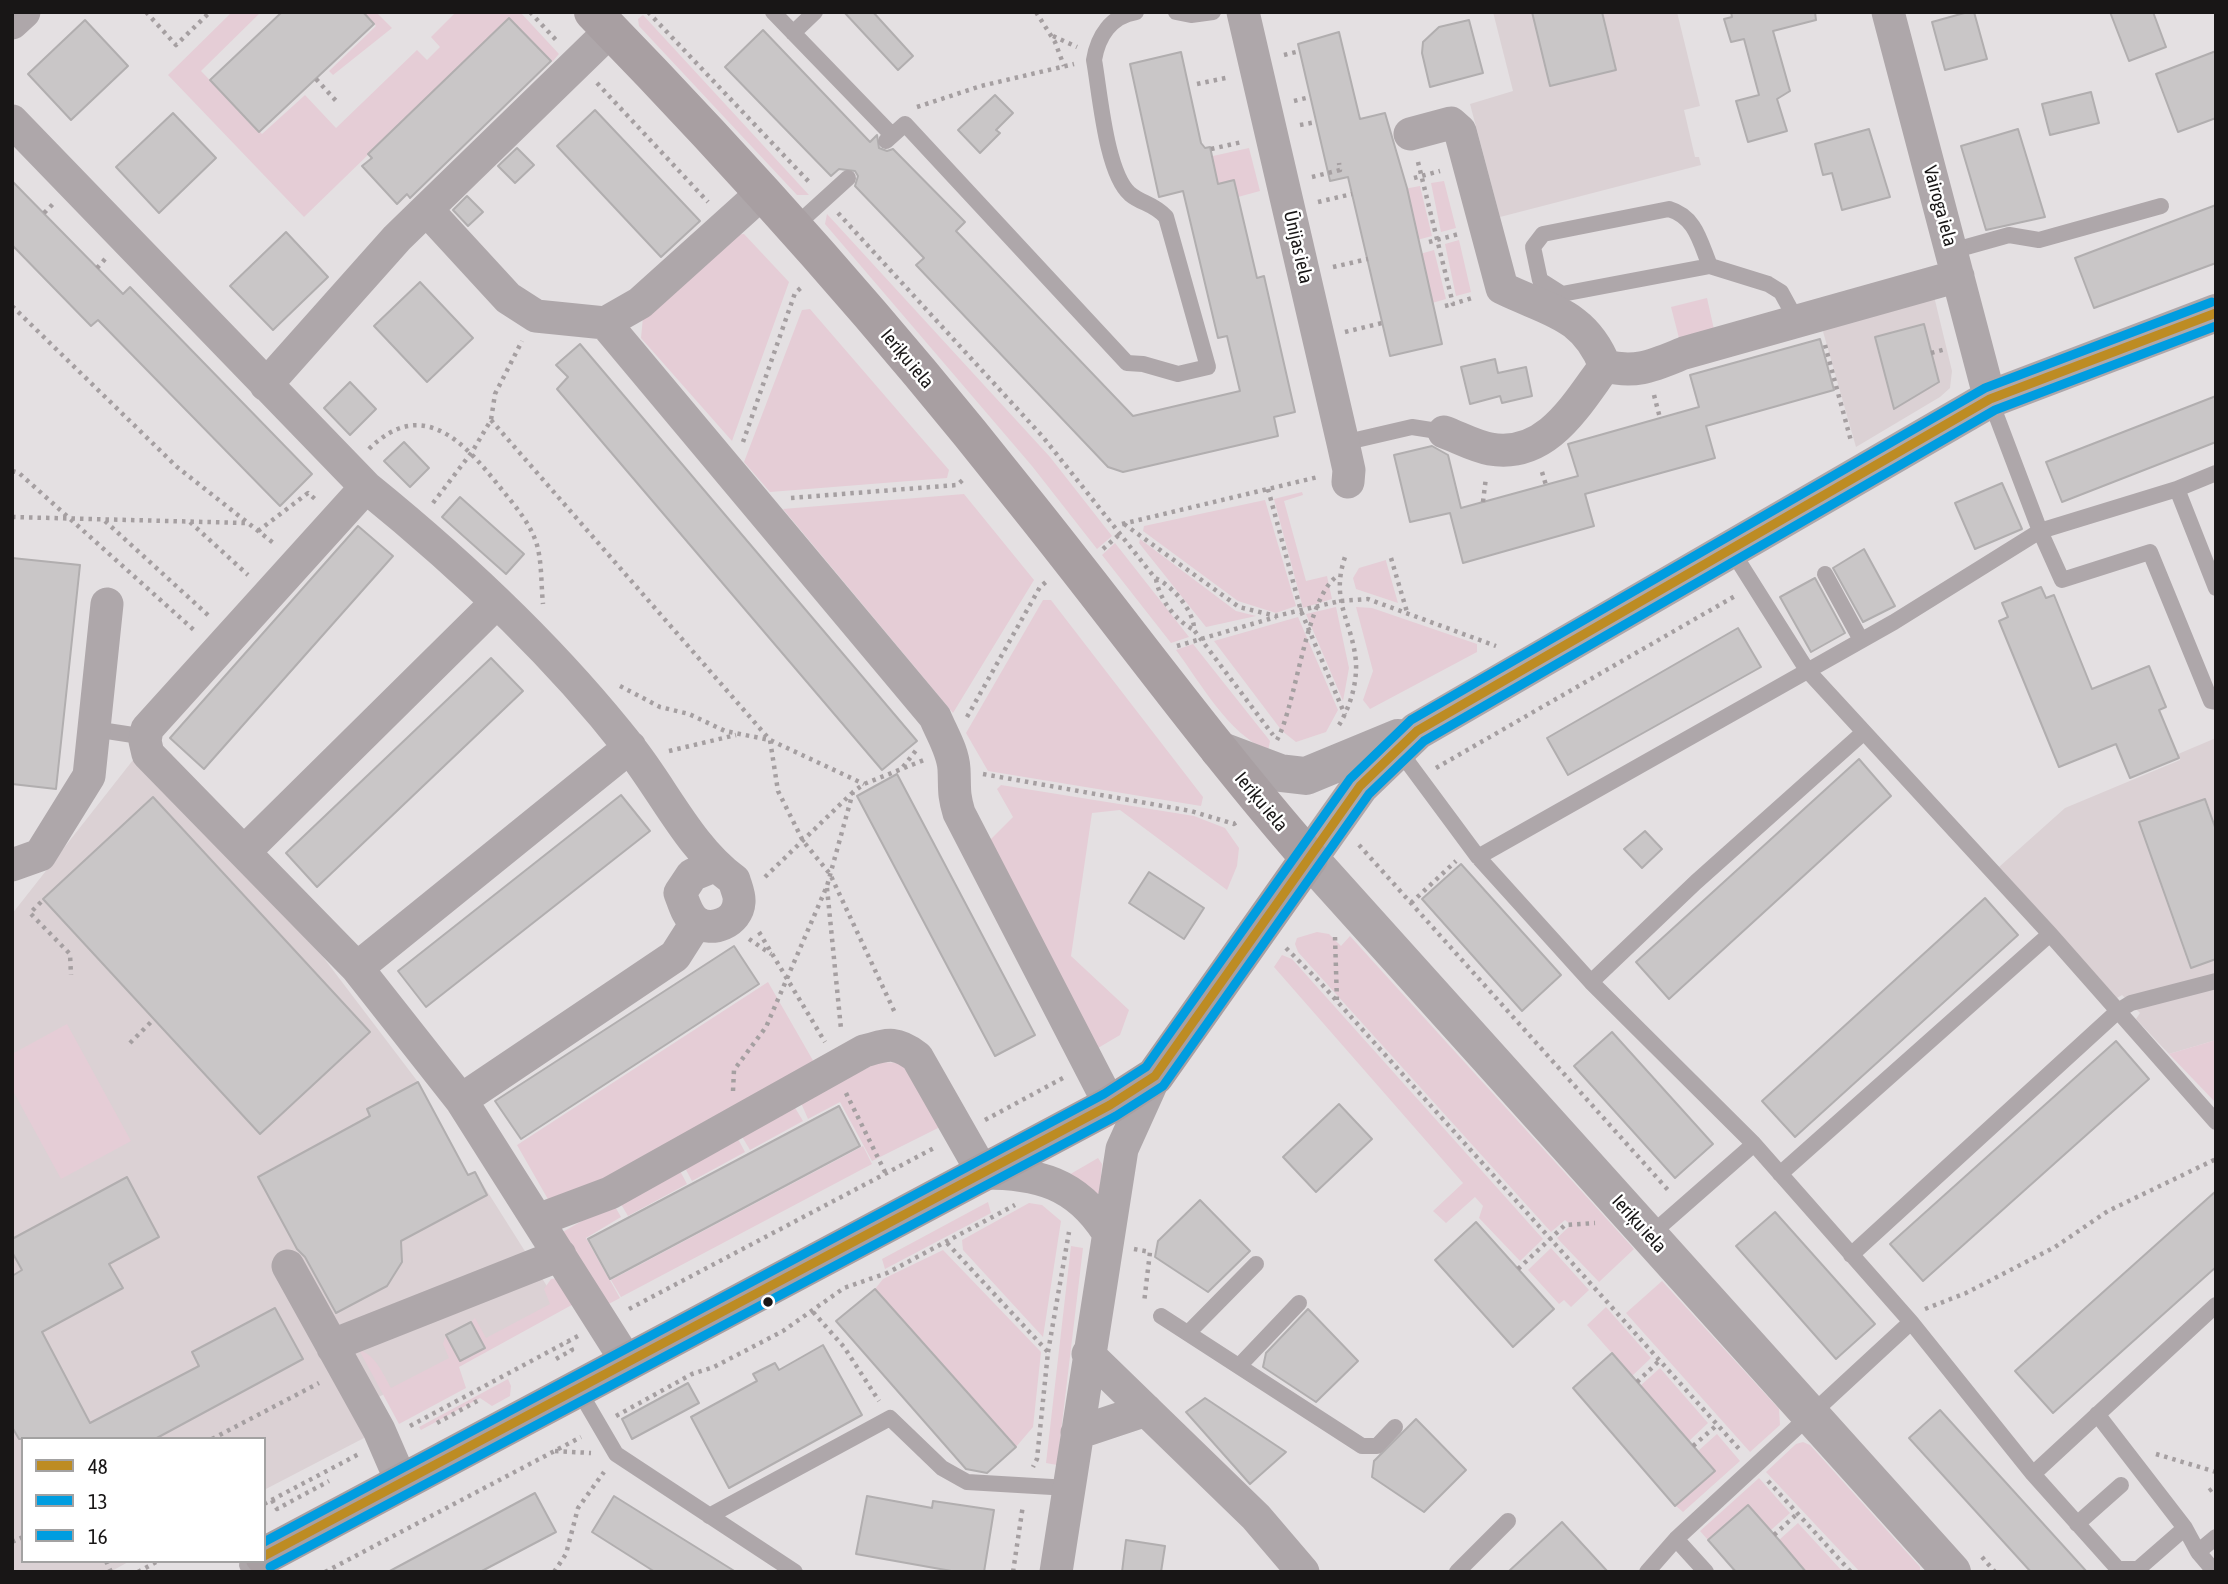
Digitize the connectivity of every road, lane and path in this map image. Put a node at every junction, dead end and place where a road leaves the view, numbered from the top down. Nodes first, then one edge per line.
1 (24, 12) edge
2 (146, 12) edge
3 (210, 12) edge
4 (530, 12) edge
5 (648, 12) edge
6 (773, 12) edge
7 (815, 12) edge
8 (1036, 12) edge
9 (1136, 12) edge
10 (1176, 12) edge
11 (1213, 12) edge
12 (1242, 12) edge
13 (1888, 12) edge
14 (607, 20) edge
15 (12, 23) edge
16 (793, 33) junction
17 (1300, 51) dead end
18 (1289, 54) dead end
19 (577, 62) junction
20 (1238, 75) dead end
21 (316, 79) dead end
22 (1197, 84) dead end
23 (338, 103) dead end
24 (913, 109) dead end
25 (12, 121) edge
26 (1315, 122) dead end
27 (1304, 124) dead end
28 (1410, 134) joint
29 (1253, 139) dead end
30 (1211, 149) dead end
31 (1339, 163) dead end
32 (1328, 173) dead end
33 (848, 178) dead end
34 (761, 194) junction
35 (1352, 194) dead end
36 (825, 199) junction
37 (1307, 205) dead end
38 (2161, 206) dead end
39 (426, 210) junction
40 (733, 221) junction
41 (793, 228) junction
42 (1368, 259) dead end
43 (1955, 263) junction
44 (1710, 266) junction
45 (1322, 270) dead end
46 (802, 287) dead end
47 (1502, 288) junction
48 (1453, 304) junction
49 (12, 306) edge
50 (1445, 306) dead end
51 (2216, 313) edge
52 (536, 316) junction
53 (1808, 320) junction
54 (605, 323) junction
55 (1382, 323) dead end
56 (1338, 334) dead end
57 (1954, 347) dead end
58 (1931, 353) dead end
59 (1605, 366) junction
60 (267, 385) junction
61 (1990, 399) junction
62 (491, 420) junction
63 (1444, 432) joint
64 (1343, 443) junction
65 (1852, 443) dead end
66 (472, 452) junction
67 (723, 467) junction
68 (12, 471) edge
69 (2216, 473) edge
70 (966, 477) dead end
71 (357, 478) junction
72 (1333, 480) joint
73 (1268, 489) junction
74 (2177, 489) junction
75 (761, 513) junction
76 (12, 517) edge
77 (71, 519) junction
78 (337, 519) junction
79 (104, 520) junction
80 (189, 522) junction
81 (247, 523) junction
82 (1124, 524) junction
83 (1115, 525) junction
84 (415, 527) junction
85 (258, 531) junction
86 (2040, 531) junction
87 (1121, 533) junction
88 (2208, 547) edge
89 (1100, 552) dead end
90 (1346, 554) dead end
91 (1391, 558) dead end
92 (297, 562) junction
93 (1742, 564) junction
94 (1339, 575) junction
95 (1825, 575) dead end
96 (1155, 578) junction
97 (1047, 581) dead end
98 (2216, 588) edge
99 (268, 594) junction
100 (1340, 601) junction
101 (107, 604) dead end
102 (495, 604) junction
103 (1317, 607) junction
104 (1301, 611) junction
105 (1407, 613) junction
106 (1276, 617) junction
107 (1194, 629) junction
108 (1309, 631) junction
109 (215, 635) junction
110 (1200, 638) junction
111 (1861, 640) junction
112 (1174, 647) dead end
113 (1500, 648) dead end
114 (548, 654) junction
115 (1807, 670) junction
116 (575, 684) junction
117 (2216, 702) edge
118 (1345, 715) junction
119 (94, 729) junction
120 (1864, 732) junction
121 (740, 734) junction
122 (1334, 735) dead end
123 (146, 737) junction
124 (770, 740) junction
125 (1277, 741) junction
126 (1281, 747) dead end
127 (1219, 750) junction
128 (1411, 752) junction
129 (634, 753) junction
130 (951, 756) junction
131 (903, 768) dead end
132 (864, 784) junction
133 (853, 792) junction
134 (1234, 824) dead end
135 (803, 841) junction
136 (1358, 844) dead end
137 (244, 852) junction
138 (1474, 852) junction
139 (1308, 858) junction
140 (12, 865) edge
141 (714, 866) junction
142 (830, 874) junction
143 (827, 886) junction
144 (41, 902) dead end
145 (739, 902) junction
146 (1410, 904) junction
147 (696, 923) junction
148 (1334, 929) dead end
149 (2050, 934) junction
150 (1283, 945) dead end
151 (357, 968) junction
152 (71, 975) dead end
153 (788, 980) junction
154 (2216, 981) edge
155 (1591, 982) junction
156 (1337, 1002) junction
157 (2118, 1011) junction
158 (154, 1019) dead end
159 (131, 1043) dead end
160 (903, 1046) junction
161 (1088, 1065) junction
162 (839, 1066) junction
163 (1155, 1076) junction
164 (461, 1100) junction
165 (1110, 1105) junction
166 (2216, 1122) edge
167 (733, 1125) junction
168 (961, 1133) junction
169 (1754, 1144) junction
170 (2216, 1159) edge
171 (983, 1173) junction
172 (886, 1174) junction
173 (1780, 1174) junction
174 (1017, 1204) dead end
175 (1678, 1211) junction
176 (538, 1220) junction
177 (1069, 1225) dead end
178 (1565, 1225) dead end
179 (1650, 1236) junction
180 (1551, 1238) junction
181 (1116, 1240) junction
182 (947, 1243) junction
183 (559, 1255) junction
184 (1851, 1255) junction
185 (1256, 1264) dead end
186 (288, 1266) dead end
187 (1518, 1269) dead end
188 (1299, 1303) dead end
189 (2216, 1305) edge
190 (1143, 1309) dead end
191 (813, 1312) junction
192 (1161, 1316) dead end
193 (1911, 1322) junction
194 (601, 1324) junction
195 (1189, 1332) junction
196 (568, 1342) junction
197 (1048, 1352) junction
198 (1088, 1354) junction
199 (338, 1358) junction
200 (556, 1359) dead end
201 (1660, 1360) junction
202 (627, 1362) junction
203 (1240, 1365) junction
204 (509, 1373) junction
205 (514, 1382) dead end
206 (1637, 1382) dead end
207 (578, 1390) junction
208 (479, 1400) dead end
209 (1146, 1410) junction
210 (2097, 1414) junction
211 (1813, 1415) junction
212 (890, 1418) junction
213 (415, 1423) junction
214 (1717, 1425) junction
215 (432, 1426) dead end
216 (601, 1426) junction
217 (1395, 1427) dead end
218 (420, 1432) dead end
219 (1077, 1433) junction
220 (215, 1437) edge
221 (382, 1442) junction
222 (2120, 1443) junction
223 (1693, 1446) dead end
224 (554, 1451) junction
225 (616, 1454) junction
226 (1745, 1456) dead end
227 (2216, 1472) edge
228 (2033, 1474) junction
229 (1762, 1475) dead end
230 (329, 1481) dead end
231 (402, 1483) junction
232 (1026, 1484) junction
233 (2121, 1485) dead end
234 (2216, 1486) edge
235 (1069, 1488) junction
236 (2209, 1491) dead end
237 (272, 1500) junction
238 (266, 1503) edge
239 (1798, 1513) junction
240 (709, 1516) junction
241 (1508, 1521) dead end
242 (2077, 1524) junction
243 (2185, 1528) junction
244 (1774, 1535) dead end
245 (2216, 1537) edge
246 (1676, 1539) junction
247 (2198, 1552) junction
248 (266, 1556) edge
249 (154, 1563) edge
250 (138, 1572) edge
251 (325, 1572) edge
252 (554, 1572) edge
253 (795, 1572) edge
254 (1013, 1572) edge
255 (1056, 1572) edge
256 (1303, 1572) edge
257 (1457, 1572) edge
258 (1647, 1572) edge
259 (1706, 1572) edge
260 (1851, 1572) edge
261 (1952, 1572) edge
262 (2215, 1572) edge

1 - 15 street
2 - 3 path
4 - 19 path
5 - 36 path
6 - 16 lane
7 - 16 lane
8 - 24 path
9 - 16 lane
10 - 11 lane
12 - 64 street, Ūnijas iela
13 - 43 street, Vairoga iela
14 - 19 street
14 - 34 main road, Ieriķu iela
17 - 18 path
19 - 39 street
19 - 40 path
20 - 22 path
21 - 23 path
25 - 60 street
26 - 27 path
28 - 47 street
28 - 48 path
29 - 30 path
31 - 32 path
33 - 36 lane
34 - 40 street
34 - 41 main road, Ieriķu iela
35 - 37 path
36 - 41 lane
36 - 83 path
38 - 43 lane
39 - 52 street
39 - 60 street
40 - 54 street
41 - 127 main road, Ieriķu iela
42 - 45 path
43 - 53 street
43 - 61 street, Vairoga iela
44 - 44 lane
44 - 53 lane
46 - 67 path
47 - 48 path
47 - 59 street
48 - 50 path
49 - 81 path
51 - 61 street
52 - 54 street
52 - 62 path
53 - 59 street
53 - 65 path
54 - 67 street
55 - 56 path
57 - 58 path
59 - 63 street
60 - 71 street
61 - 86 lane
61 - 93 street
62 - 66 path
62 - 124 path
63 - 64 lane
64 - 72 street, Ūnijas iela
66 - 71 path
66 - 84 path
66 - 114 path
67 - 75 street
68 - 77 path
69 - 74 lane
70 - 75 path
71 - 78 street
71 - 84 street
72 - 73 path
73 - 82 path
73 - 104 path
74 - 86 lane
74 - 88 lane
75 - 130 street
76 - 77 path
77 - 79 path
77 - 109 path
78 - 85 path
78 - 92 street
79 - 80 path
79 - 109 path
80 - 81 path
80 - 99 path
81 - 85 path
82 - 83 path
82 - 106 path
83 - 87 path
84 - 102 street
85 - 92 path
86 - 111 lane
86 - 117 lane
87 - 89 path
87 - 96 path
88 - 98 lane
90 - 94 path
91 - 105 path
92 - 99 street
93 - 115 lane
93 - 128 street
93 - 128 path
94 - 100 path
94 - 103 path
95 - 111 lane
96 - 107 path
96 - 107 path
97 - 130 path
99 - 109 street
100 - 103 path
100 - 105 path
100 - 118 path
101 - 119 street
102 - 114 street
102 - 137 street
103 - 104 path
103 - 108 path
104 - 106 path
104 - 108 path
105 - 113 path
106 - 110 path
107 - 110 path
108 - 118 path
108 - 125 path
109 - 123 street
110 - 112 path
110 - 125 path
111 - 115 lane
114 - 116 street
115 - 120 lane
115 - 138 lane
116 - 121 path
116 - 129 street
118 - 122 path
119 - 123 lane
119 - 140 street
120 - 149 lane
120 - 155 lane
121 - 124 path
121 - 129 path
123 - 137 street
124 - 132 path
124 - 135 path
125 - 126 path
127 - 128 street
127 - 139 main road, Ieriķu iela
128 - 138 lane
128 - 139 street
129 - 141 street
129 - 151 street
130 - 134 path
130 - 161 street
131 - 132 path
132 - 133 path
133 - 135 path
133 - 142 path
135 - 142 path
135 - 145 path
136 - 146 path
137 - 151 street
138 - 146 path
138 - 155 lane
139 - 163 main road
139 - 179 street, Ieriķu iela
141 - 145 street
141 - 147 street
142 - 143 path
142 - 160 path
143 - 153 path
143 - 162 path
144 - 152 path
145 - 147 street
145 - 153 path
146 - 175 path
147 - 164 street
148 - 156 path
149 - 157 lane
149 - 173 lane
150 - 156 path
151 - 164 street
153 - 162 path
153 - 167 path
154 - 157 lane
155 - 169 lane
156 - 180 path
157 - 166 lane
157 - 184 lane
158 - 159 path
160 - 162 street
160 - 168 street
161 - 165 street
161 - 168 path
162 - 167 street
162 - 172 path
163 - 165 main road
163 - 181 street
164 - 176 street
165 - 171 main road
167 - 176 street
168 - 171 street
168 - 172 path
169 - 173 lane
169 - 175 lane
170 - 193 path
171 - 181 street
171 - 202 main road
172 - 194 path
173 - 184 lane
174 - 182 path
175 - 179 lane
176 - 183 street
177 - 197 path
178 - 180 path
179 - 211 street, Ieriķu iela
180 - 187 path
180 - 201 path
181 - 190 path
181 - 198 street
182 - 191 path
182 - 197 path
183 - 194 street
183 - 199 street
184 - 193 lane
185 - 195 lane
186 - 199 street
188 - 203 lane
189 - 210 lane
191 - 212 path
191 - 216 path
192 - 195 lane
193 - 211 lane
193 - 228 lane
194 - 196 path
194 - 202 street
195 - 203 lane
196 - 200 path
196 - 204 path
197 - 232 path
198 - 209 street
198 - 219 street
199 - 220 path
199 - 221 street
201 - 206 path
201 - 214 path
202 - 207 main road
203 - 217 lane
204 - 205 path
204 - 213 path
207 - 216 lane
207 - 231 main road
208 - 215 path
209 - 219 street
209 - 256 street
210 - 222 lane
210 - 228 lane
211 - 246 lane
211 - 261 street, Ieriķu iela
212 - 232 lane
212 - 240 lane
213 - 218 path
213 - 221 path
214 - 223 path
214 - 226 path
216 - 224 path
216 - 225 lane
219 - 235 street
221 - 231 street
221 - 237 path
222 - 227 path
222 - 243 lane
224 - 225 path
224 - 251 path
225 - 240 lane
225 - 252 path
228 - 242 lane
229 - 239 path
230 - 237 path
231 - 248 main road
232 - 235 lane
232 - 254 path
233 - 242 lane
234 - 236 path
235 - 255 street
237 - 238 path
239 - 244 path
239 - 260 path
240 - 253 lane
241 - 257 lane
242 - 243 lane
243 - 247 lane
245 - 247 lane
246 - 258 lane
246 - 259 lane
247 - 262 lane
249 - 250 path

